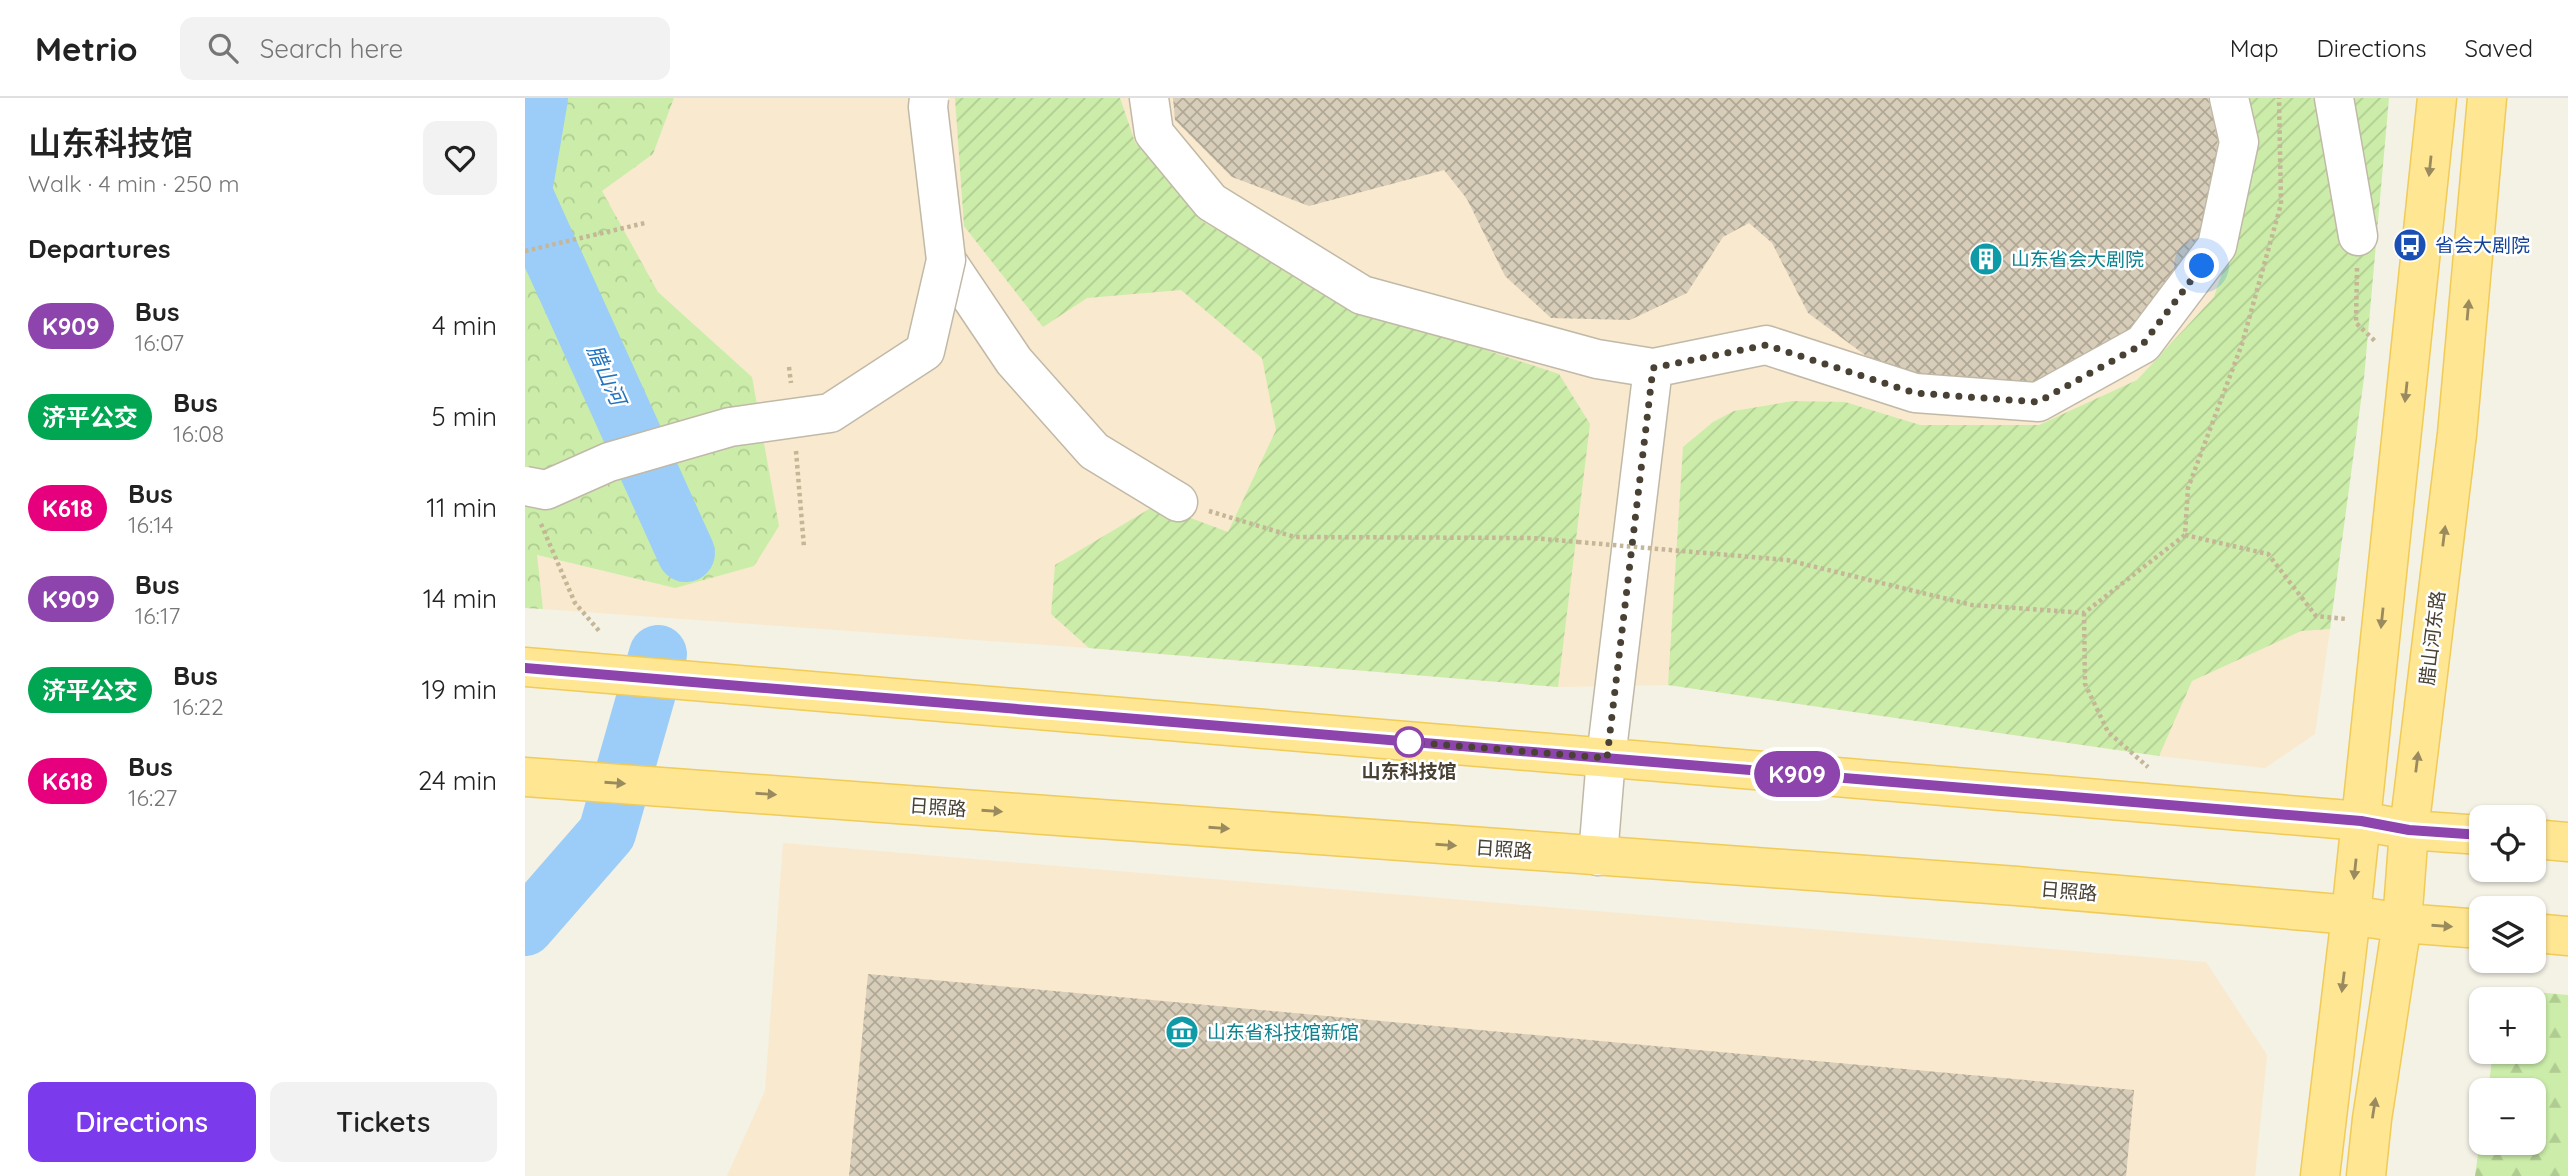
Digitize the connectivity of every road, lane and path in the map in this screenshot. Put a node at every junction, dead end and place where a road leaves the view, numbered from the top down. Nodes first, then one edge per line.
1 (929, 98) edge
2 (1149, 98) edge
3 (2229, 98) edge
4 (2279, 98) edge
5 (2334, 98) edge
6 (2437, 98) edge
7 (2487, 98) edge
8 (645, 223) dead end
9 (2358, 236) joint
10 (525, 251) edge
11 (946, 261) junction
12 (2384, 350) dead end
13 (789, 367) dead end
14 (1653, 368) junction
15 (792, 393) dead end
16 (796, 446) dead end
17 (525, 486) edge
18 (1178, 502) joint
19 (540, 523) dead end
20 (2185, 535) junction
21 (804, 547) dead end
22 (2084, 613) junction
23 (2346, 619) dead end
24 (600, 632) dead end
25 (525, 667) edge
26 (1607, 758) junction
27 (2154, 773) dead end
28 (536, 778) edge
29 (2361, 821) junction
30 (2409, 830) junction
31 (2469, 834) edge
32 (2546, 840) edge
33 (2568, 842) edge
34 (1598, 856) junction
35 (2351, 915) junction
36 (2402, 923) junction
37 (2469, 928) edge
38 (2546, 934) edge
39 (2568, 936) edge
40 (2319, 1176) edge
41 (2366, 1176) edge

1 - 11 street, bridge
2 - 14 street
3 - 14 street
4 - 20 path
5 - 9 street
6 -> 29 main road
30 -> 7 main road, 腊山河东路
8 - 10 path
9 - 12 path
11 - 17 street, bridge
11 - 18 street
13 - 15 path
14 - 26 street
16 - 21 path
18 - 22 path, bridge
19 - 24 path
20 - 22 path
20 - 23 path
22 - 27 path
25 - 26 main road
26 - 29 main road
26 - 34 street
28 -> 34 main road, 日照路
29 - 30 main road
29 -> 35 main road
30 - 31 main road
30 - 36 main road, 腊山河东路
32 - 33 main road
34 - 35 main road, 日照路
35 - 36 main road, 日照路
35 -> 40 main road
36 -> 37 main road, 日照路
41 -> 36 main road, 腊山河东路
38 - 39 main road

